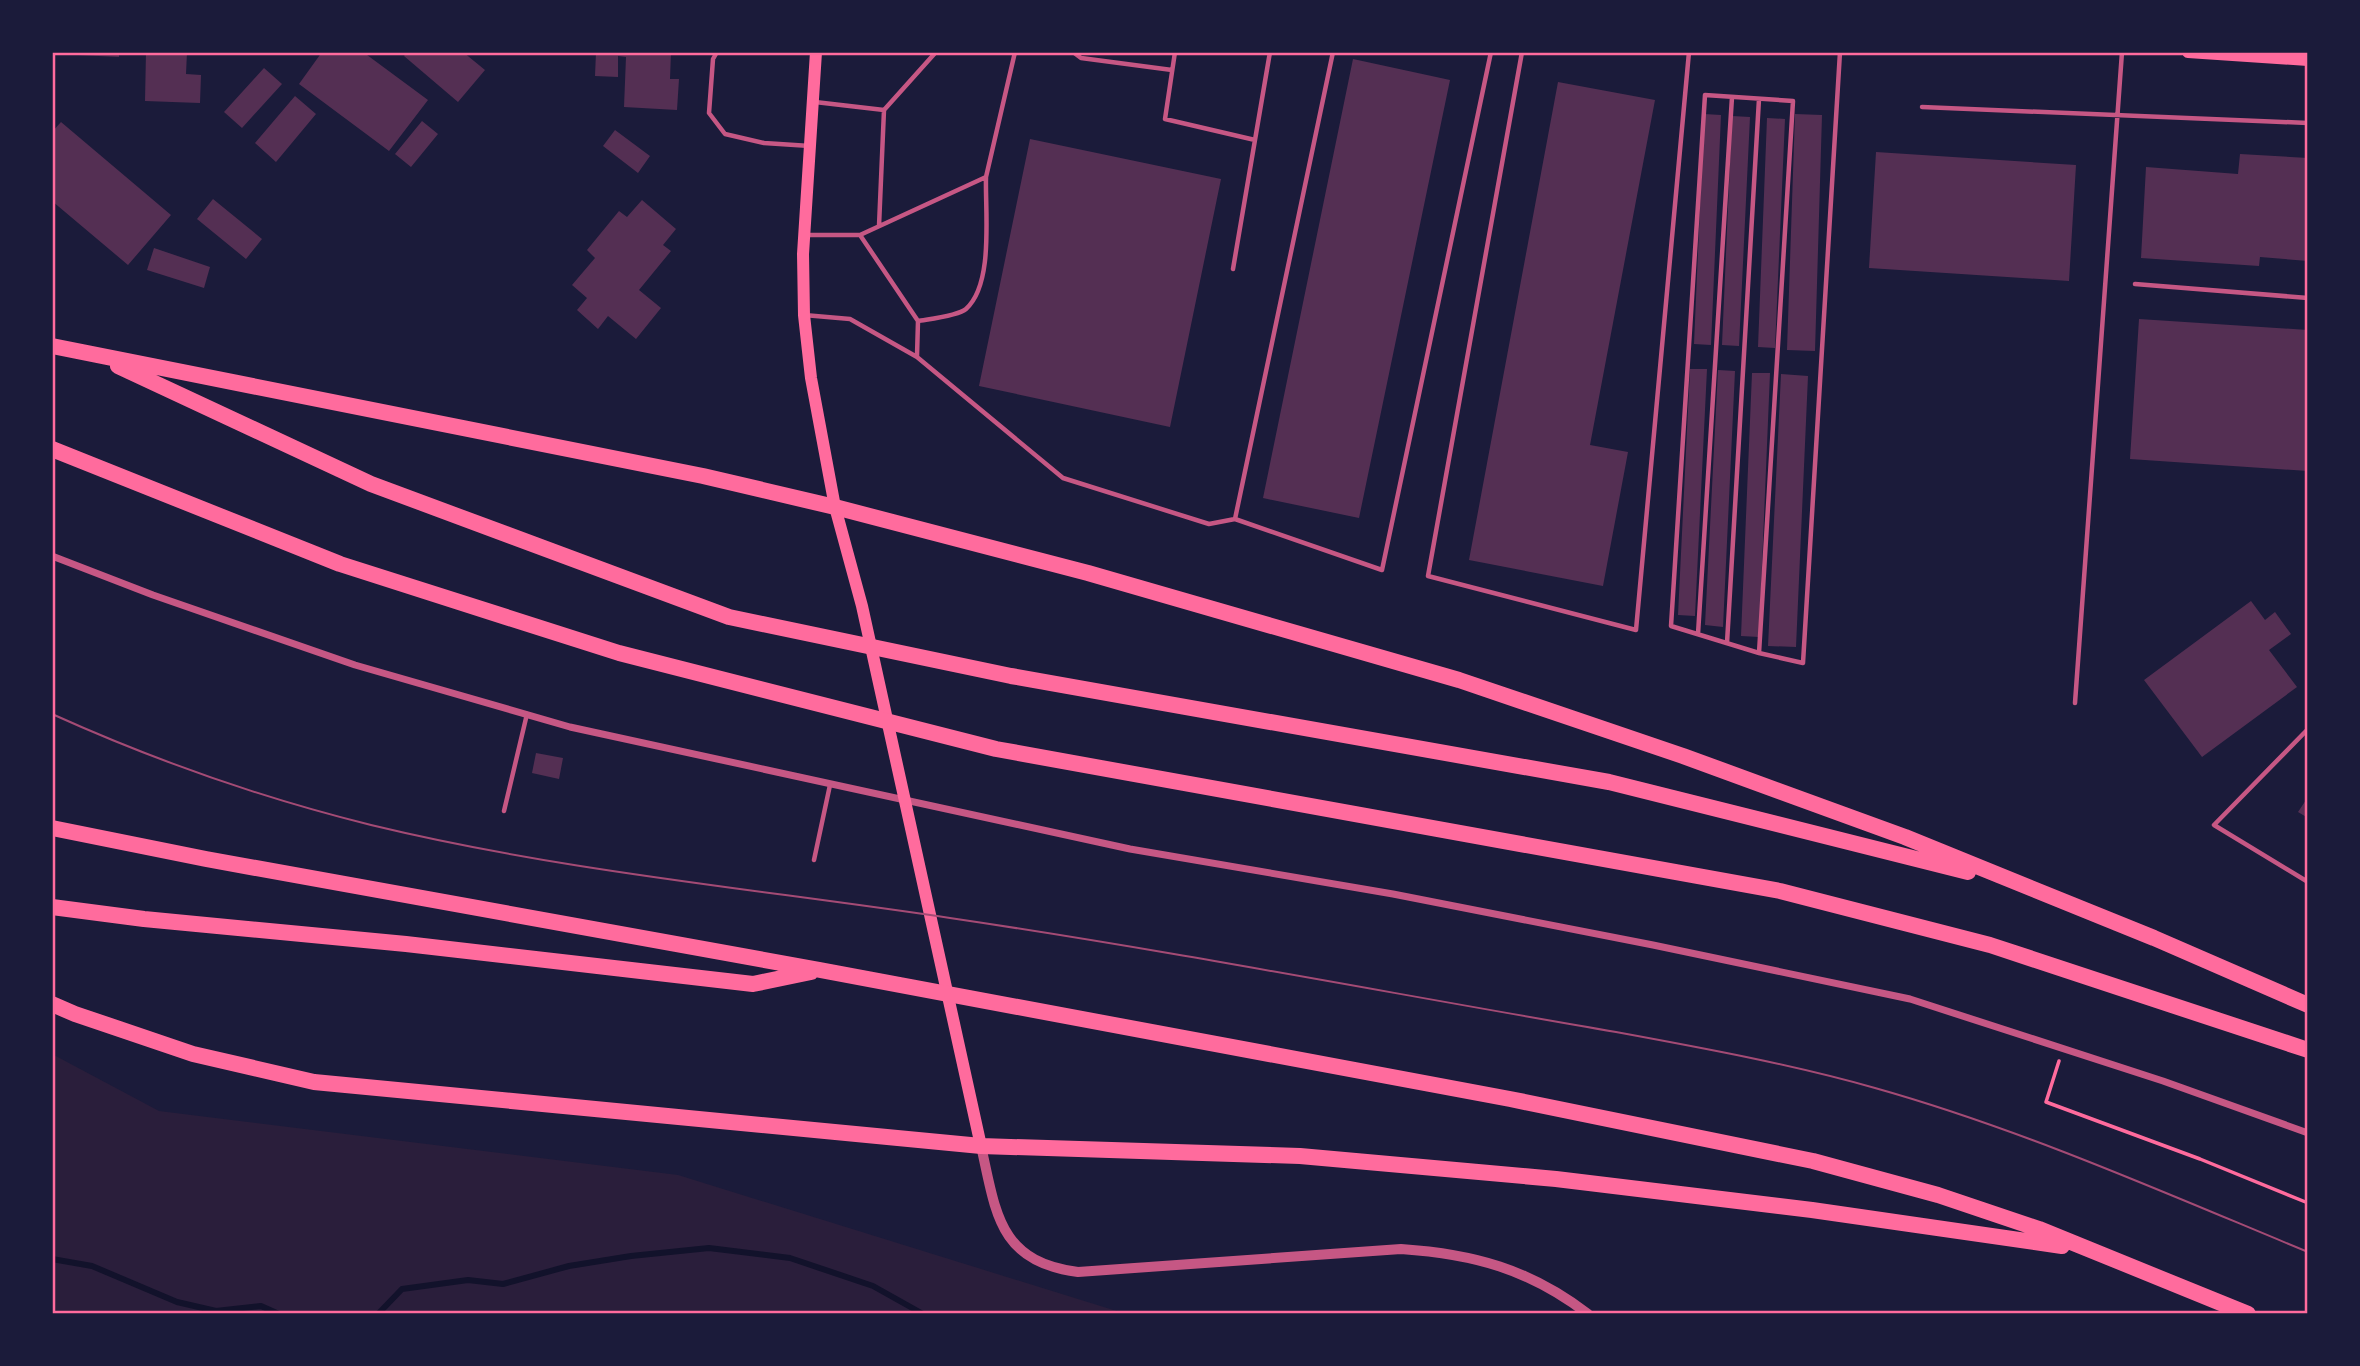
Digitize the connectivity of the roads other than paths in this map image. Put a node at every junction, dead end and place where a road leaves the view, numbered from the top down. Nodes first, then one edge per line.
1 (53, 52) edge
2 (717, 52) edge
3 (816, 52) edge
4 (936, 52) edge
5 (1015, 52) edge
6 (1073, 52) edge
7 (1175, 52) edge
8 (1252, 52) edge
9 (1333, 52) edge
10 (1491, 52) edge
11 (1522, 52) edge
12 (1689, 52) edge
13 (1840, 52) edge
14 (2122, 52) edge
15 (2188, 52) edge
16 (1270, 53) edge
17 (52, 59) edge
18 (2308, 60) edge
19 (1172, 70) junction
20 (1732, 97) junction
21 (1759, 99) junction
22 (813, 102) junction
23 (1922, 107) dead end
24 (884, 110) junction
25 (2117, 114) junction
26 (2308, 123) edge
27 (1255, 140) junction
28 (810, 146) junction
29 (986, 177) junction
30 (879, 226) junction
31 (804, 235) junction
32 (860, 235) junction
33 (1233, 269) dead end
34 (2135, 284) dead end
35 (2308, 298) edge
36 (804, 315) junction
37 (918, 321) junction
38 (52, 335) edge
39 (52, 346) edge
40 (917, 357) junction
41 (52, 449) edge
42 (835, 507) junction
43 (1236, 519) junction
44 (52, 556) edge
45 (1698, 634) junction
46 (1727, 643) junction
47 (1759, 653) junction
48 (2074, 703) dead end
49 (527, 713) junction
50 (2308, 729) edge
51 (830, 785) junction
52 (504, 811) dead end
53 (52, 828) edge
54 (814, 860) dead end
55 (2308, 882) edge
56 (2025, 886) junction
57 (52, 907) edge
58 (820, 970) junction
59 (52, 1004) edge
60 (2308, 1005) edge
61 (2308, 1050) edge
62 (2308, 1133) edge
63 (981, 1146) junction
64 (2095, 1252) junction
65 (1588, 1314) edge
66 (2248, 1314) edge

1 - 17 lane
2 - 28 lane
3 - 22 main road
4 - 24 lane
5 - 29 lane
6 - 19 lane
7 - 19 lane
8 - 16 lane
9 - 43 lane
10 - 43 lane
11 - 12 lane
13 - 47 lane
14 - 25 lane
15 - 18 main road
16 - 27 lane
19 - 27 lane
20 - 21 lane
20 - 45 lane
20 - 45 lane
21 - 46 lane
21 - 47 lane
22 - 24 lane
22 - 28 main road
23 - 25 lane
24 - 30 lane
25 - 26 lane
25 - 48 lane
27 - 33 lane
28 - 31 main road
29 - 30 lane
29 - 37 lane
30 - 32 lane
31 - 32 lane
31 - 36 main road
32 - 37 lane
34 - 35 lane
36 - 40 lane
36 - 42 main road
37 - 40 lane
38 - 56 highway
39 - 42 highway
40 - 43 lane
41 - 61 highway
42 - 56 highway
42 - 63 main road
44 - 49 street
45 - 46 lane
46 - 47 lane
49 - 51 street
49 - 52 lane
50 - 55 lane
51 - 54 lane
51 - 62 street
53 - 58 highway
56 - 60 highway
57 - 58 highway
58 - 64 highway
59 - 63 highway
63 - 64 highway
63 - 65 street
64 - 66 highway

